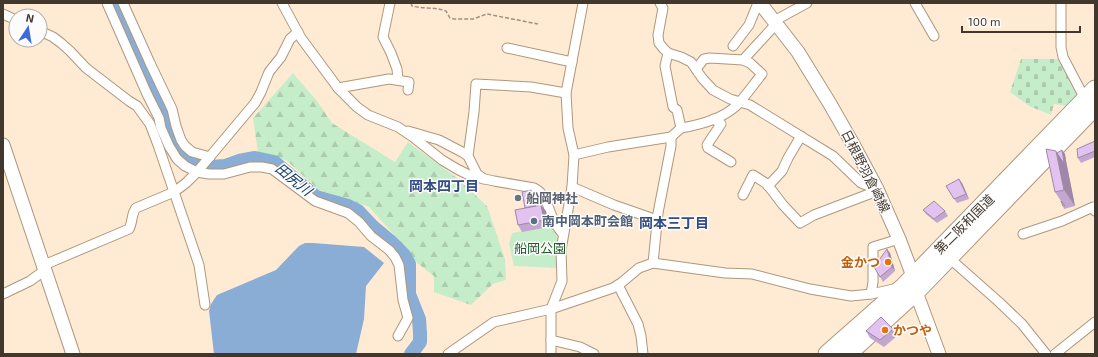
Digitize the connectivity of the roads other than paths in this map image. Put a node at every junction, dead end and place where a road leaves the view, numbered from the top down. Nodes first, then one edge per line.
1 (107, 3) edge
2 (123, 3) edge
3 (282, 3) edge
4 (390, 3) edge
5 (583, 3) edge
6 (660, 3) edge
7 (759, 3) edge
8 (807, 3) edge
9 (915, 3) edge
10 (1061, 3) edge
11 (775, 22) junction
12 (298, 32) junction
13 (48, 35) edge
14 (934, 36) dead end
15 (733, 46) dead end
16 (507, 48) dead end
17 (668, 53) junction
18 (743, 60) junction
19 (572, 62) junction
20 (696, 69) junction
21 (398, 80) junction
22 (338, 88) junction
23 (408, 90) dead end
24 (566, 93) junction
25 (739, 102) junction
26 (1091, 107) edge
27 (714, 119) junction
28 (398, 127) junction
29 (681, 128) junction
30 (801, 136) junction
31 (670, 137) junction
32 (3, 145) edge
33 (574, 154) junction
34 (468, 156) junction
35 (210, 157) junction
36 (731, 162) dead end
37 (197, 172) junction
38 (484, 179) junction
39 (768, 186) junction
40 (572, 187) junction
41 (877, 190) junction
42 (174, 192) junction
43 (743, 194) dead end
44 (1095, 211) edge
45 (657, 220) junction
46 (563, 234) junction
47 (1023, 234) dead end
48 (899, 239) junction
49 (948, 257) junction
50 (653, 263) junction
51 (45, 267) junction
52 (618, 285) junction
53 (910, 285) junction
54 (3, 294) edge
55 (871, 294) junction
56 (205, 305) dead end
57 (551, 309) junction
58 (1095, 322) edge
59 (398, 336) dead end
60 (551, 340) junction
61 (73, 354) edge
62 (448, 354) edge
63 (551, 354) edge
64 (594, 354) edge
65 (643, 354) edge
66 (827, 354) edge
67 (848, 354) edge
68 (939, 354) edge
69 (1046, 354) edge
70 (1055, 354) edge

1 - 37 street
2 - 35 street
3 - 12 street
4 - 21 street
5 - 19 street
6 - 17 street
7 - 11 main road, 日根野羽倉崎線
7 - 15 street
8 - 11 street
9 - 14 street
10 - 26 street
11 - 18 street
11 - 41 main road, 日根野羽倉崎線
12 - 22 street
12 - 35 street
13 - 42 street
16 - 19 street
17 - 20 street
17 - 29 street
18 - 20 street
18 - 25 street
19 - 24 street
20 - 25 street
21 - 22 street
21 - 23 street
22 - 28 street
24 - 33 street
24 - 34 street
25 - 27 street
25 - 30 street
26 - 49 highway, 第二阪和国道
26 - 53 highway, 第二阪和国道
27 - 29 street
27 - 36 street
28 - 34 street
28 - 38 street
29 - 31 street
30 - 39 street
30 - 41 street
31 - 33 street
31 - 45 street
32 - 51 main road
33 - 40 street
34 - 38 street
35 - 37 street
37 - 42 street
37 - 59 street
38 - 46 street
39 - 41 street
39 - 43 street
40 - 45 street
40 - 46 street
41 - 48 main road, 日根野羽倉崎線
42 - 51 street
42 - 56 street
44 - 47 street
45 - 50 street
46 - 57 street
48 - 53 main road, 日根野羽倉崎線
48 - 55 street
49 - 53 highway, 第二阪和国道
49 - 69 street
50 - 52 street
50 - 55 street
51 - 54 street
51 - 61 main road
52 - 57 street
52 - 65 street
53 - 55 street
53 - 66 highway, 第二阪和国道
53 - 67 highway, 第二阪和国道
53 - 68 main road, 日根野羽倉崎線
57 - 60 street
57 - 62 street
58 - 70 street
60 - 63 street
60 - 64 street

